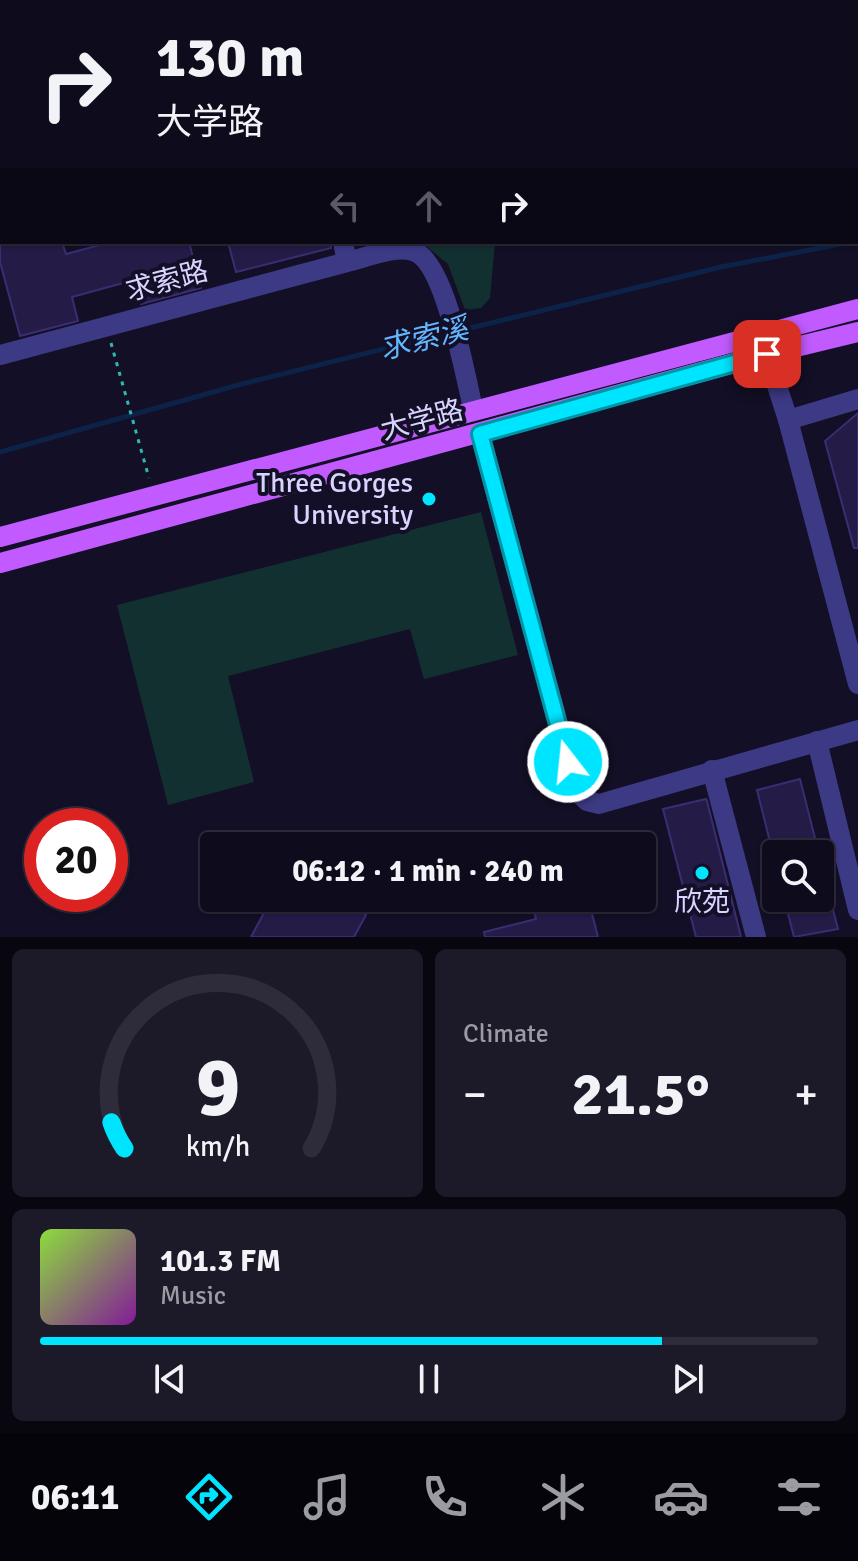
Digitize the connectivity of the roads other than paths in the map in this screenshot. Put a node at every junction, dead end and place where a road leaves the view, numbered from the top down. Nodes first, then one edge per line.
1 (345, 252) edge
2 (858, 309) edge
3 (858, 332) edge
4 (767, 354) junction
5 (0, 355) edge
6 (858, 399) edge
7 (473, 409) junction
8 (788, 420) junction
9 (480, 434) junction
10 (0, 537) edge
11 (0, 563) edge
12 (858, 684) edge
13 (858, 730) edge
14 (817, 741) junction
15 (712, 770) junction
16 (858, 910) edge
17 (756, 937) edge

1 - 5 lane, 求索路
1 - 7 lane, 求索路
2 - 7 main road, 大学路
3 - 4 main road, 大学路
4 - 8 lane
4 - 9 main road, 大学路
6 - 8 lane
7 - 10 main road, 大学路
8 - 12 lane
9 - 11 main road, 大学路
9 - 15 lane
13 - 14 lane
14 - 15 lane
14 - 16 lane
15 - 17 lane

